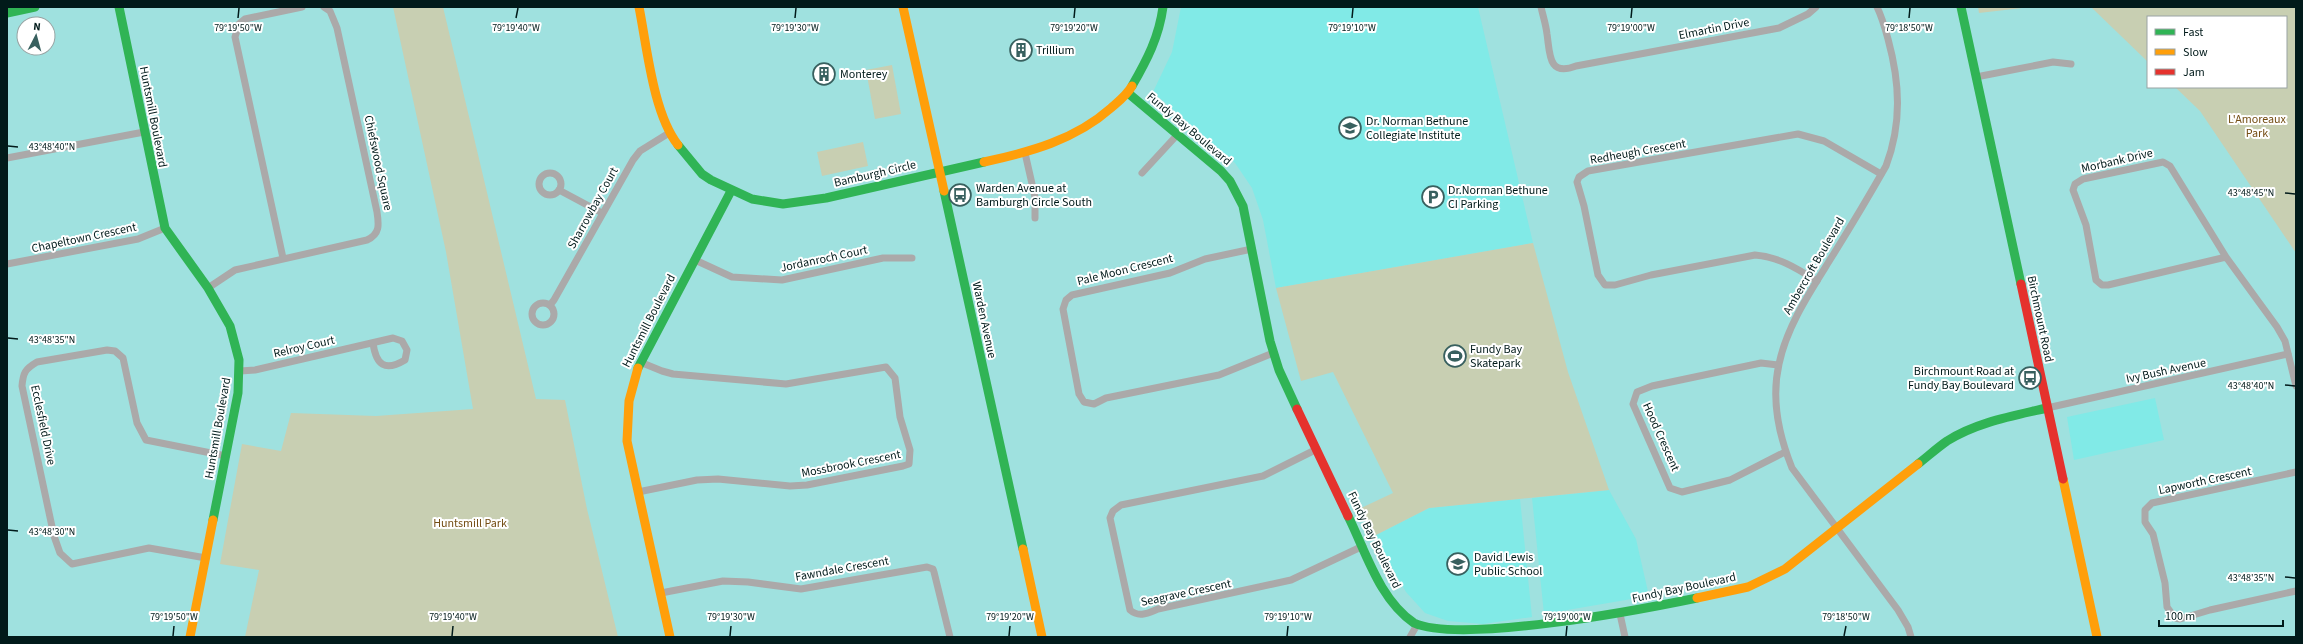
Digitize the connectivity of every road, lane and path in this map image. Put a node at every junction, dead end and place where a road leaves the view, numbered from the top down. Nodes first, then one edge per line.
1 (35, 7) edge
2 (119, 7) edge
3 (302, 7) edge
4 (324, 7) edge
5 (639, 7) edge
6 (903, 7) edge
7 (1163, 7) edge
8 (1541, 7) edge
9 (1816, 7) edge
10 (1877, 7) edge
11 (1960, 7) edge
12 (7, 13) edge
13 (2071, 64) dead end
14 (1976, 77) junction
15 (1128, 93) junction
16 (144, 132) junction
17 (669, 133) junction
18 (1178, 134) junction
19 (1025, 153) junction
20 (7, 158) edge
21 (939, 172) junction
22 (1142, 173) dead end
23 (1881, 174) junction
24 (559, 190) dead end
25 (731, 191) junction
26 (602, 214) junction
27 (1034, 218) dead end
28 (165, 228) junction
29 (1252, 249) junction
30 (2226, 257) junction
31 (283, 258) junction
32 (912, 258) dead end
33 (695, 260) junction
34 (7, 264) edge
35 (1817, 281) junction
36 (208, 288) junction
37 (550, 305) dead end
38 (373, 343) junction
39 (1273, 353) junction
40 (2288, 354) junction
41 (640, 362) junction
42 (1778, 365) junction
43 (240, 371) junction
44 (2296, 386) edge
45 (2047, 408) junction
46 (1317, 449) junction
47 (1785, 452) junction
48 (226, 456) junction
49 (2296, 472) edge
50 (638, 492) junction
51 (1837, 530) junction
52 (1363, 546) junction
53 (206, 558) junction
54 (2296, 591) edge
55 (661, 593) junction
56 (1620, 614) junction
57 (1417, 625) junction
58 (1514, 635) edge
59 (190, 637) edge
60 (670, 637) edge
61 (950, 637) edge
62 (1042, 637) edge
63 (1410, 637) edge
64 (1625, 637) edge
65 (1911, 637) edge
66 (2097, 637) edge

1 - 12 street
2 - 16 street, Huntsmill Boulevard
3 - 31 street
4 - 31 street, Chiefswood Square
5 - 17 street, Bamburgh Circle
6 - 21 street, Warden Avenue
7 - 15 street, Bamburgh Circle
8 - 9 street, Elmartin Drive
10 - 23 street, Ambercroft Boulevard
11 - 14 street, Birchmount Road
13 - 14 street
14 - 45 street, Birchmount Road
15 - 18 street, Fundy Bay Boulevard
15 - 19 street, Bamburgh Circle
16 - 20 street
16 - 28 street, Huntsmill Boulevard
17 - 25 street, Bamburgh Circle
17 - 26 street, Sharrowbay Court
18 - 22 street
18 - 29 street, Fundy Bay Boulevard
19 - 21 street, Bamburgh Circle
19 - 27 street
21 - 25 street, Bamburgh Circle
21 - 62 street, Warden Avenue
23 - 35 street, Ambercroft Boulevard
23 - 35 street, Redheugh Crescent
24 - 26 street
25 - 33 street, Huntsmill Boulevard
26 - 37 street, Sharrowbay Court
28 - 34 street, Chapeltown Crescent
28 - 36 street, Huntsmill Boulevard
29 - 39 street, Fundy Bay Boulevard
29 - 39 street, Pale Moon Crescent
30 - 30 street, Morbank Drive
30 - 40 street, Morbank Drive
31 - 36 street, Chiefswood Square
32 - 33 street, Jordanroch Court
33 - 41 street, Huntsmill Boulevard
35 - 42 street, Ambercroft Boulevard
36 - 43 street, Huntsmill Boulevard
38 - 38 street, Relroy Court
38 - 43 street, Relroy Court
39 - 46 street, Fundy Bay Boulevard
40 - 44 street, Morbank Drive
40 - 45 street, Ivy Bush Avenue
41 - 50 street, Huntsmill Boulevard
41 - 50 street, Mossbrook Crescent
42 - 47 street, Ambercroft Boulevard
42 - 47 street, Hood Crescent
43 - 48 street, Huntsmill Boulevard
45 - 51 street, Fundy Bay Boulevard
45 - 66 street, Birchmount Road
46 - 52 street, Fundy Bay Boulevard
46 - 52 street, Seagrave Crescent
47 - 51 street, Ambercroft Boulevard
48 - 53 street, Huntsmill Boulevard
48 - 53 street, Ecclesfield Drive
49 - 54 street, Lapworth Crescent
50 - 55 street, Huntsmill Boulevard
51 - 56 street, Fundy Bay Boulevard
51 - 65 street, Ambercroft Boulevard
52 - 57 street, Fundy Bay Boulevard
53 - 59 street, Huntsmill Boulevard
55 - 60 street, Huntsmill Boulevard
55 - 61 street, Fawndale Crescent
56 - 58 street, Fundy Bay Boulevard
56 - 64 street
57 - 58 street, Fundy Bay Boulevard
57 - 63 street

